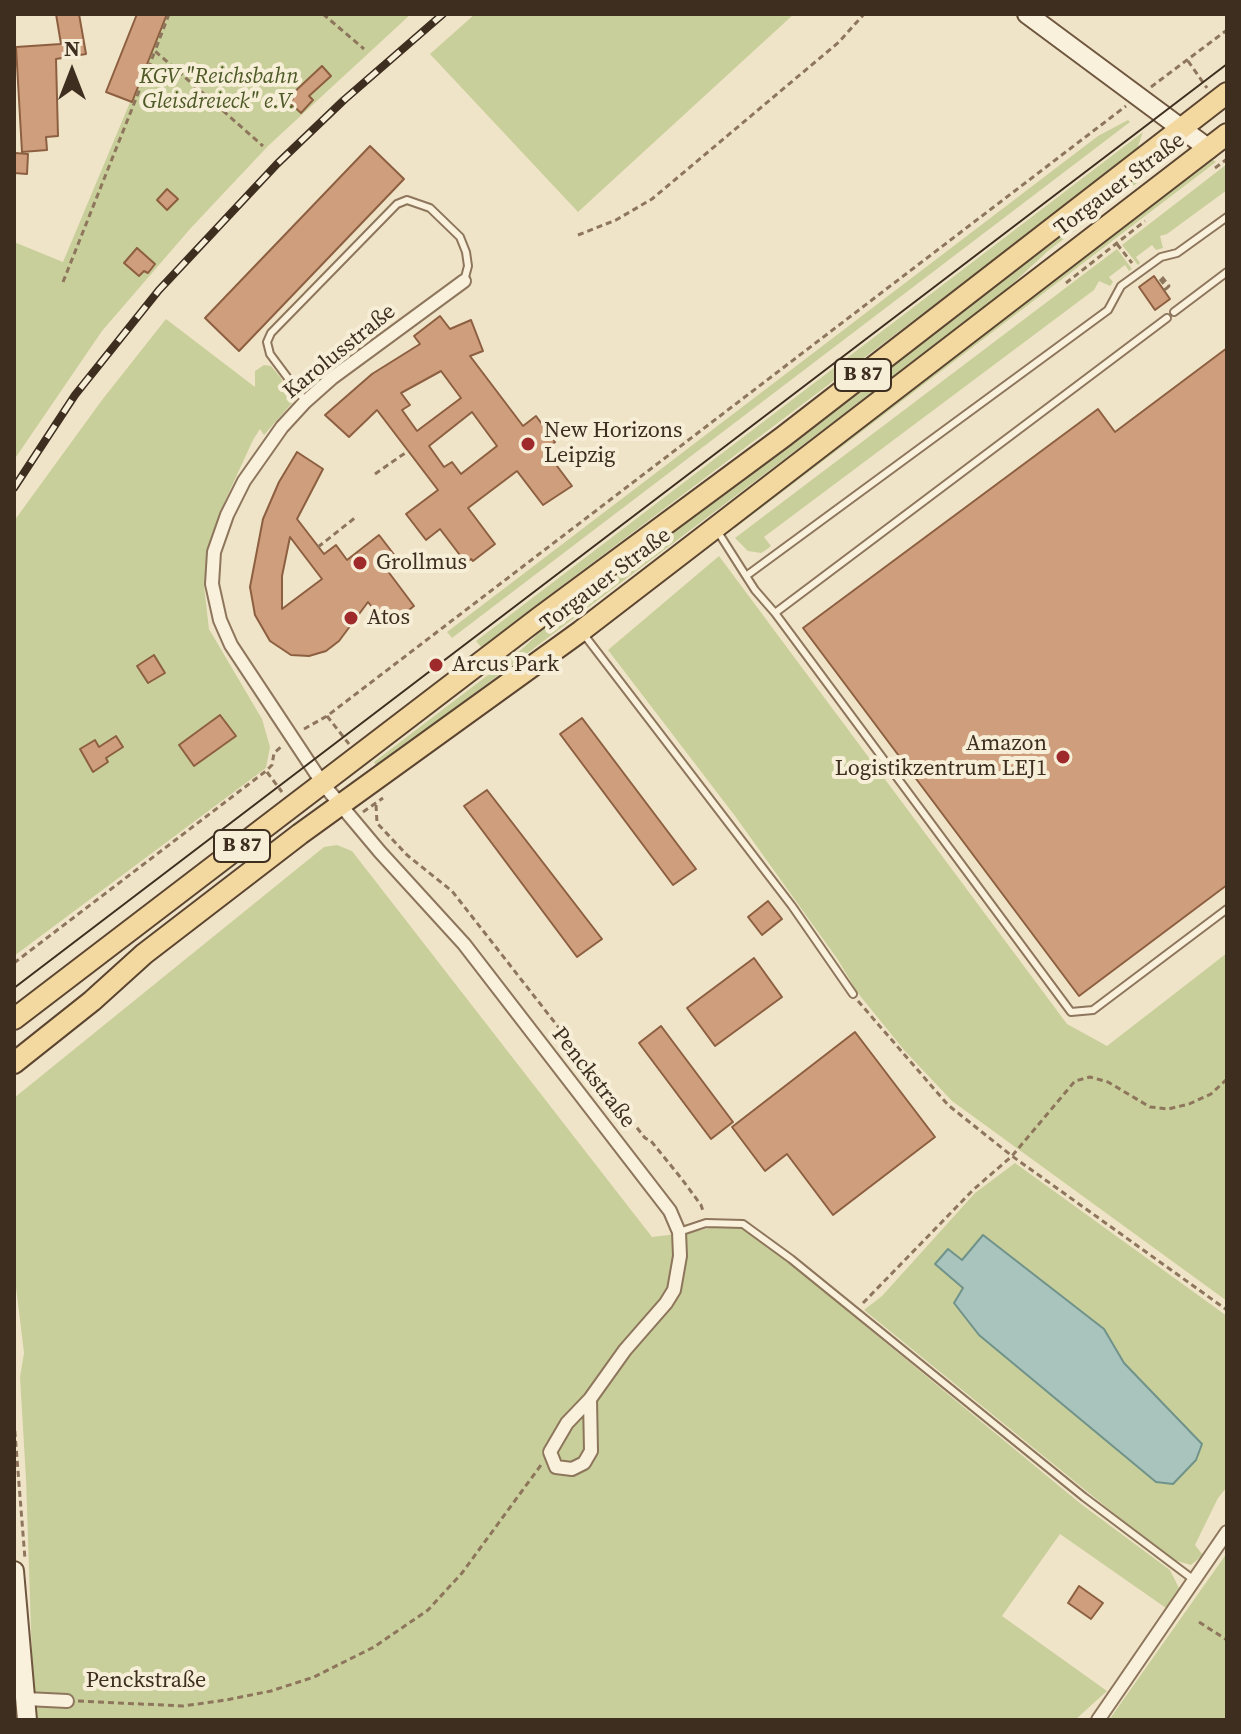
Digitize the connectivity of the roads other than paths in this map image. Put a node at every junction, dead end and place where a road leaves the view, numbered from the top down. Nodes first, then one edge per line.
1 (1027, 14) edge
2 (1227, 93) edge
3 (1182, 128) junction
4 (1227, 134) edge
5 (1209, 149) junction
6 (1227, 217) edge
7 (1227, 272) edge
8 (464, 281) joint
9 (1174, 312) dead end
10 (1167, 318) dead end
11 (305, 402) junction
12 (716, 527) junction
13 (746, 576) junction
14 (775, 613) junction
15 (581, 631) junction
16 (323, 784) junction
17 (340, 805) junction
18 (1227, 909) edge
19 (853, 994) road end
20 (14, 1019) edge
21 (14, 1063) edge
22 (679, 1232) junction
23 (590, 1399) junction
24 (1227, 1532) edge
25 (14, 1571) edge
26 (1194, 1580) junction
27 (26, 1699) junction
28 (67, 1701) road end
29 (27, 1720) edge
30 (1098, 1720) edge

1 - 3 main road
2 - 3 main road, Torgauer Straße / B 87
3 - 5 main road
3 - 16 main road, Torgauer Straße / B 87
4 - 5 main road, Torgauer Straße / B 87
5 - 12 main road, Torgauer Straße / B 87
6 - 13 lane
7 - 9 lane
8 - 11 street, Karolusstraße
8 - 11 lane
10 - 14 lane
11 - 16 street, Karolusstraße
12 - 13 lane
12 - 15 main road, Torgauer Straße / B 87
13 - 14 lane
14 - 18 lane
15 - 17 main road, Torgauer Straße / B 87
15 - 19 lane
16 - 17 street, Karolusstraße
16 - 20 main road, Torgauer Straße / B 87
17 - 21 main road, Torgauer Straße / B 87
17 - 22 street, Penckstraße
22 - 23 street, Penckstraße
22 - 26 lane
23 - 23 street, Penckstraße
24 - 26 street
25 - 27 main road
26 - 30 street
27 - 28 street, Penckstraße
27 - 29 main road

